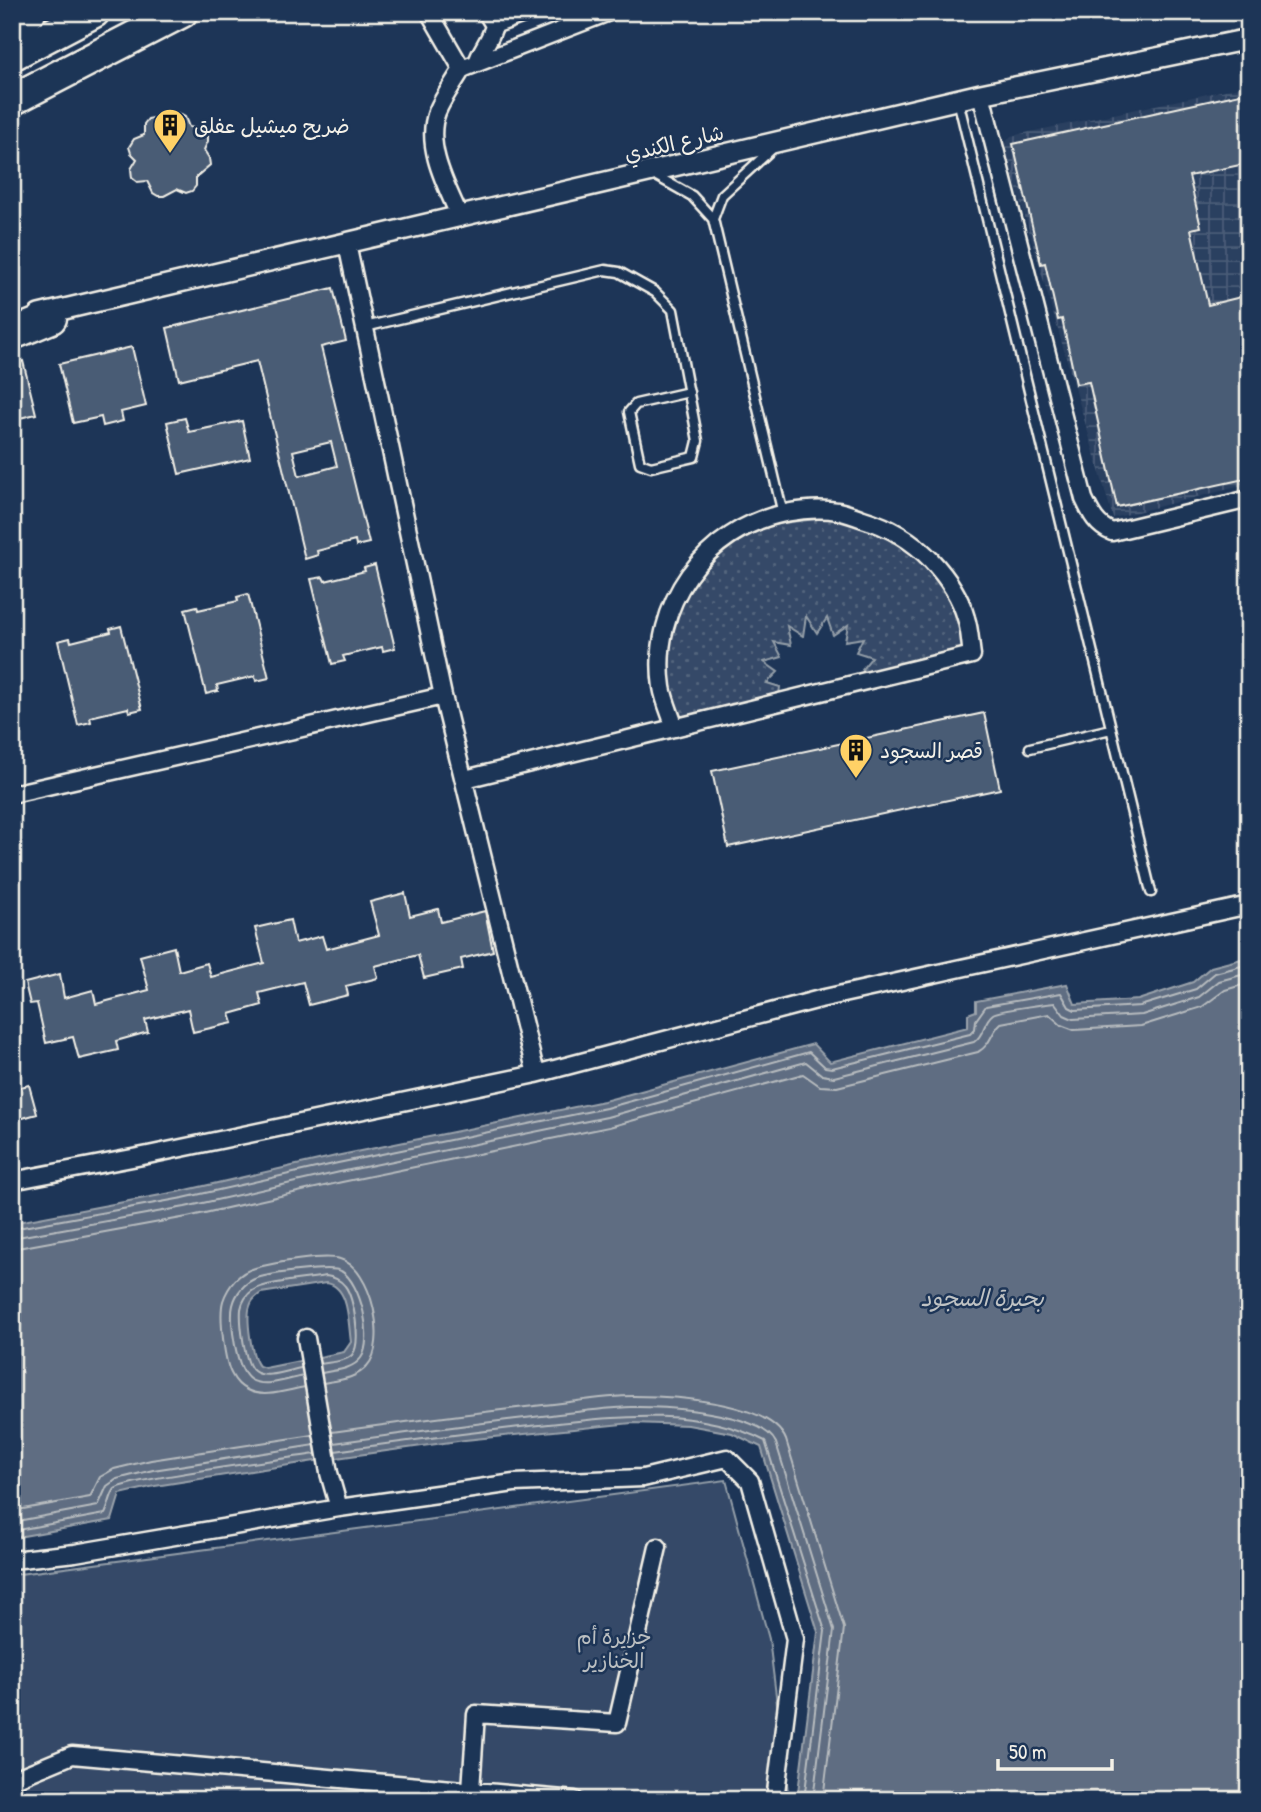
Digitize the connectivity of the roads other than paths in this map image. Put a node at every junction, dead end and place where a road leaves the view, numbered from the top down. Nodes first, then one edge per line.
1 (30, 12) edge
2 (94, 12) edge
3 (182, 12) edge
4 (429, 12) edge
5 (529, 12) edge
6 (608, 12) edge
7 (490, 19) edge
8 (12, 22) edge
9 (1249, 39) edge
10 (12, 55) edge
11 (469, 66) junction
12 (981, 94) junction
13 (12, 100) edge
14 (958, 100) junction
15 (780, 142) junction
16 (651, 172) junction
17 (460, 217) junction
18 (713, 219) junction
19 (347, 244) junction
20 (112, 299) junction
21 (12, 318) edge
22 (51, 318) joint
23 (365, 327) junction
24 (12, 332) edge
25 (689, 392) junction
26 (1249, 499) edge
27 (783, 514) junction
28 (443, 696) junction
29 (675, 728) junction
30 (1111, 729) junction
31 (1030, 748) dead end
32 (465, 779) junction
33 (12, 794) edge
34 (1151, 891) dead end
35 (1249, 905) edge
36 (536, 1074) junction
37 (12, 1181) edge
38 (306, 1338) dead end
39 (339, 1508) junction
40 (657, 1547) dead end
41 (12, 1560) edge
42 (12, 1780) edge
43 (471, 1790) junction
44 (575, 1800) edge
45 (775, 1800) edge

1 - 8 highway
2 - 10 highway
3 - 13 highway
4 - 11 street
5 - 7 street
6 - 11 street
7 - 11 street
9 - 12 street, شارع الكندي
11 - 17 street
12 - 14 street, شارع الكندي
12 - 26 street
14 - 15 street, شارع الكندي
14 - 30 lane
15 - 16 street, شارع الكندي
15 - 18 lane
16 - 17 street, شارع الكندي
16 - 18 lane
17 - 19 street, شارع الكندي
18 - 27 lane
19 - 20 street, شارع الكندي
19 - 23 street
20 - 21 street, شارع الكندي
20 - 22 street, شارع الكندي
22 - 24 highway
23 - 25 lane
23 - 28 street
25 - 25 lane
27 - 29 street
27 - 29 street
28 - 32 street
28 - 33 street
29 - 32 street
30 - 31 lane
30 - 34 lane
32 - 36 street
35 - 36 street
36 - 37 street
38 - 39 street
39 - 41 street
39 - 45 street
40 - 43 street
42 - 43 street
43 - 44 street

